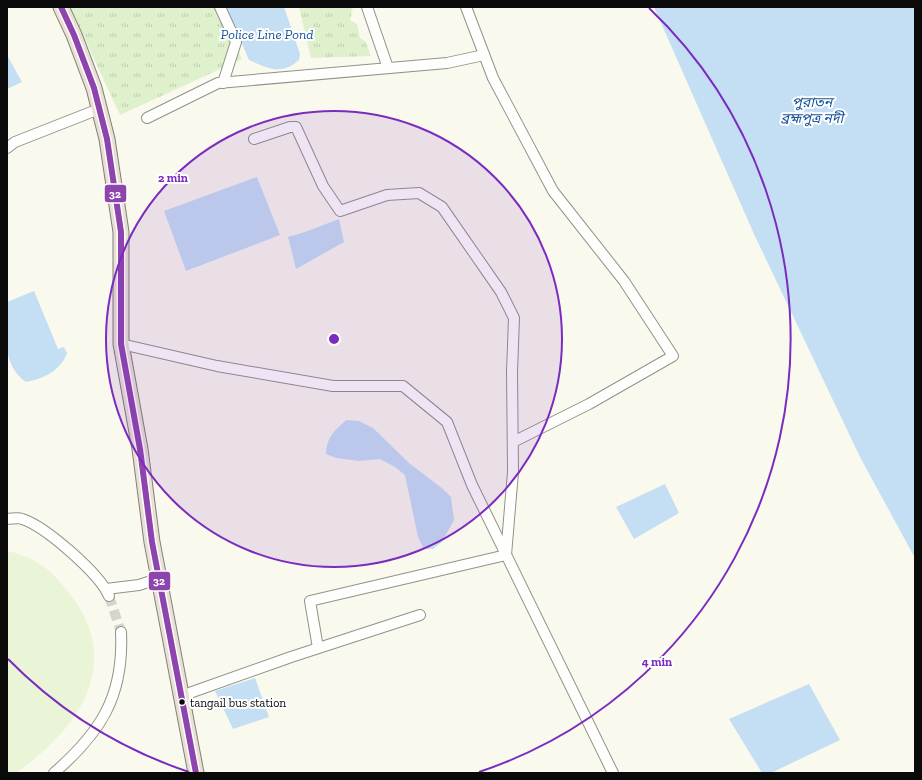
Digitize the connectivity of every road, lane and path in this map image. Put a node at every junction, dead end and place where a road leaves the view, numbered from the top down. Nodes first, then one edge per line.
1 (61, 7) edge
2 (220, 7) edge
3 (367, 7) edge
4 (466, 7) edge
5 (484, 55) junction
6 (388, 68) junction
7 (223, 82) junction
8 (99, 109) junction
9 (147, 118) dead end
10 (254, 139) dead end
11 (7, 148) edge
12 (121, 344) junction
13 (512, 442) junction
14 (7, 519) edge
15 (506, 556) junction
16 (160, 578) junction
17 (420, 615) dead end
18 (120, 632) tunnel mouth
19 (318, 648) junction
20 (181, 696) junction
21 (54, 773) edge
22 (196, 773) edge
23 (613, 773) edge

1 - 8 highway
2 - 7 street
3 - 6 street
4 - 5 street
5 - 6 street
5 - 13 street
6 - 7 street
7 - 9 street
8 - 11 street
8 - 12 highway
10 - 13 street
12 - 15 street
12 - 16 highway
13 - 15 street
14 - 16 street
15 - 19 street
15 - 23 street
16 - 20 highway
17 - 19 street
18 - 21 street
19 - 20 street
20 - 22 highway

